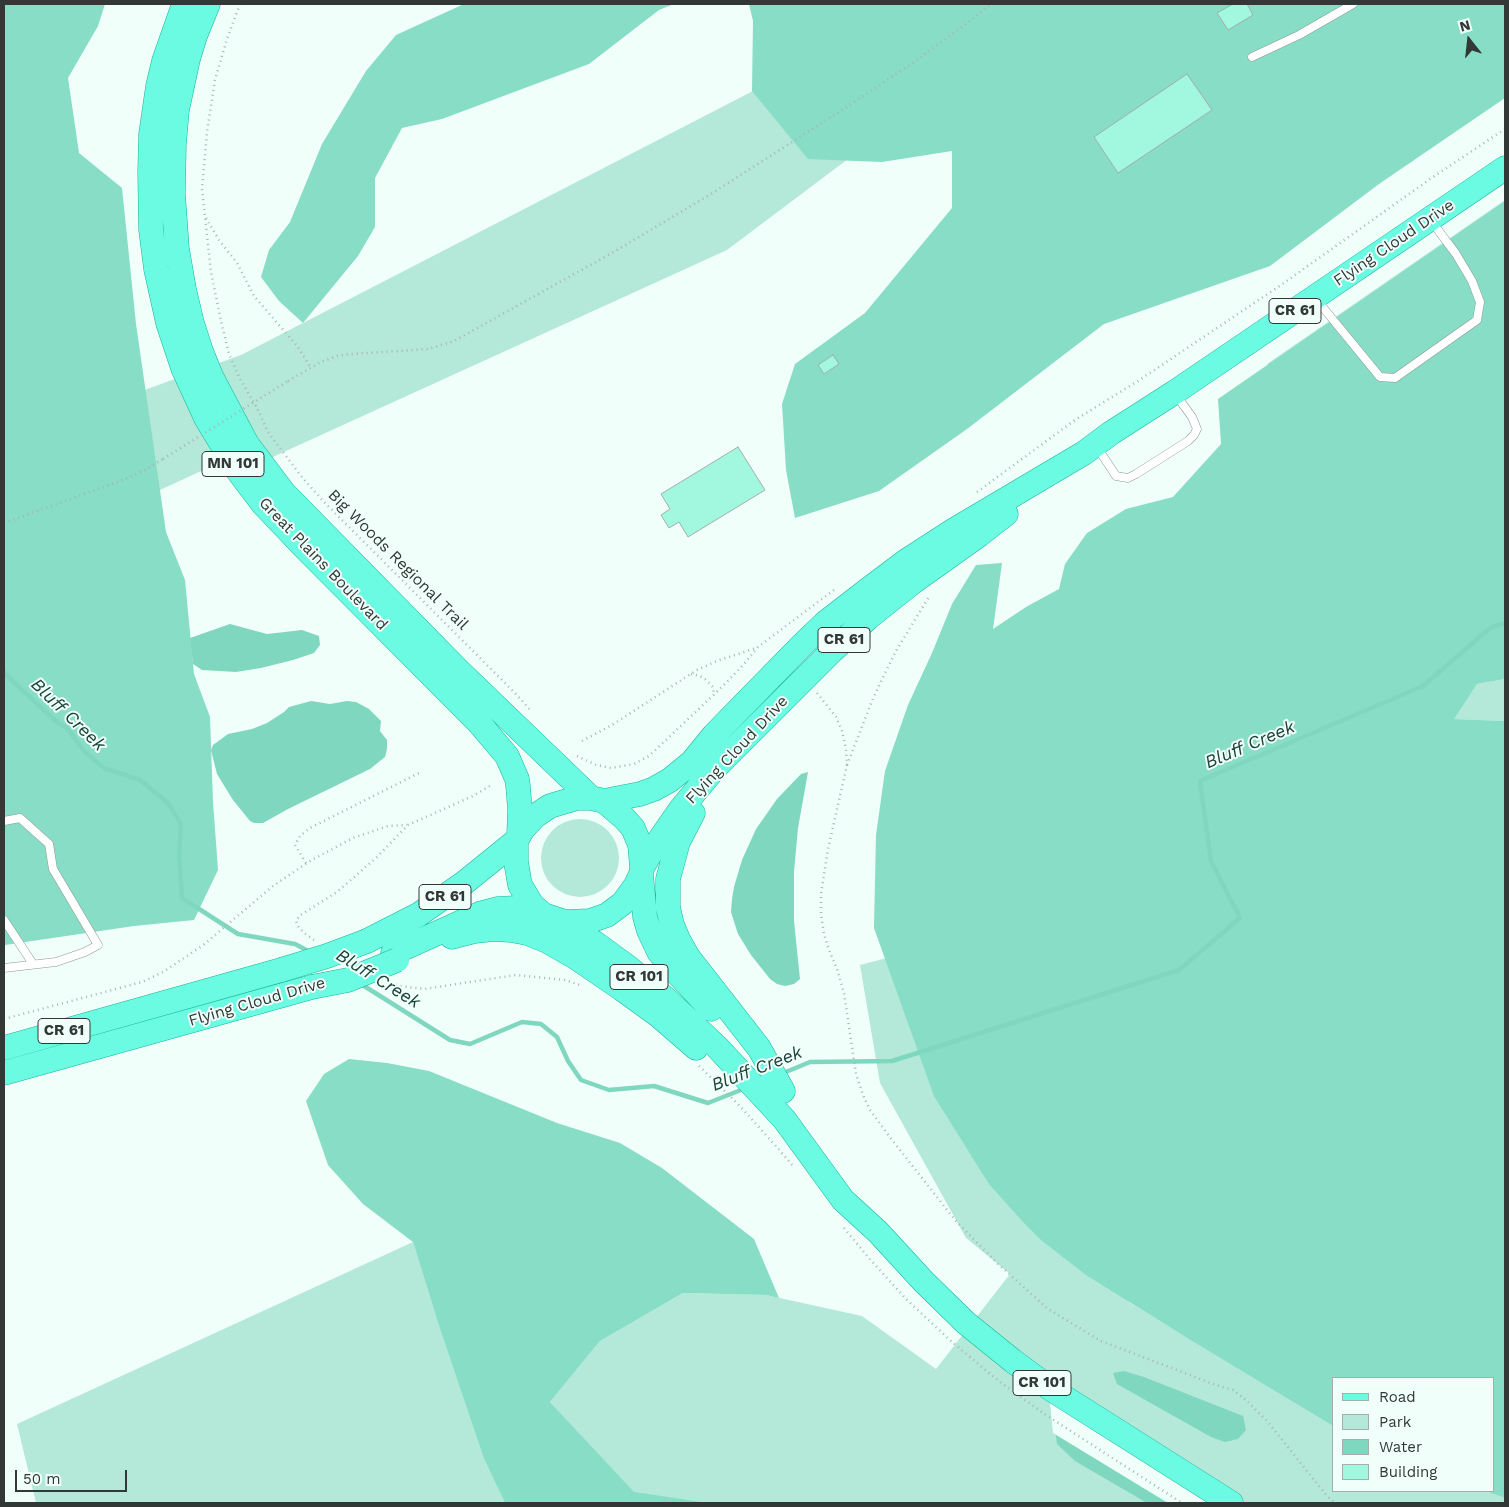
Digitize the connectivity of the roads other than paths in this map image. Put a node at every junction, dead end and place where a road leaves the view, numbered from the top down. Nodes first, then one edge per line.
1 (184, 4) edge
2 (208, 4) edge
3 (1353, 4) edge
4 (1252, 57) dead end
5 (1505, 168) edge
6 (1429, 219) junction
7 (1314, 297) junction
8 (1174, 392) junction
9 (1090, 449) junction
10 (783, 701) junction
11 (597, 800) junction
12 (4, 821) edge
13 (518, 838) junction
14 (642, 871) junction
15 (548, 917) junction
16 (4, 920) edge
17 (395, 956) junction
18 (33, 964) junction
19 (4, 968) edge
20 (725, 1042) junction
21 (4, 1048) edge
22 (4, 1073) edge
23 (878, 1232) junction
24 (1231, 1503) edge

1 - 13 main road, Great Plains Boulevard / MN 101
2 - 11 main road, Great Plains Boulevard / MN 101
3 - 4 lane
5 - 6 main road, Flying Cloud Drive / CR 61
6 - 7 main road, Flying Cloud Drive / CR 61
6 - 7 lane
7 - 8 main road, Flying Cloud Drive / CR 61
8 - 9 main road, Flying Cloud Drive / CR 61
8 - 9 lane
9 - 10 main road, Flying Cloud Drive / CR 61
9 - 11 main road, Flying Cloud Drive / CR 61
10 - 14 main road, Flying Cloud Drive / CR 61
10 - 20 main road
11 - 13 main road, Flying Cloud Drive / CR 61
11 - 14 main road, CR 101
12 - 18 lane
13 - 15 main road, CR 101
13 - 21 main road, Flying Cloud Drive / CR 61, bridge
14 - 15 main road, Flying Cloud Drive / CR 61
14 - 20 main road, CR 101
15 - 17 main road, Flying Cloud Drive / CR 61
15 - 20 main road, CR 101
16 - 18 lane
17 - 20 main road
17 - 22 main road, Flying Cloud Drive, bridge
18 - 19 lane
20 - 23 main road, CR 101
20 - 23 main road, CR 101
23 - 24 main road, CR 101

